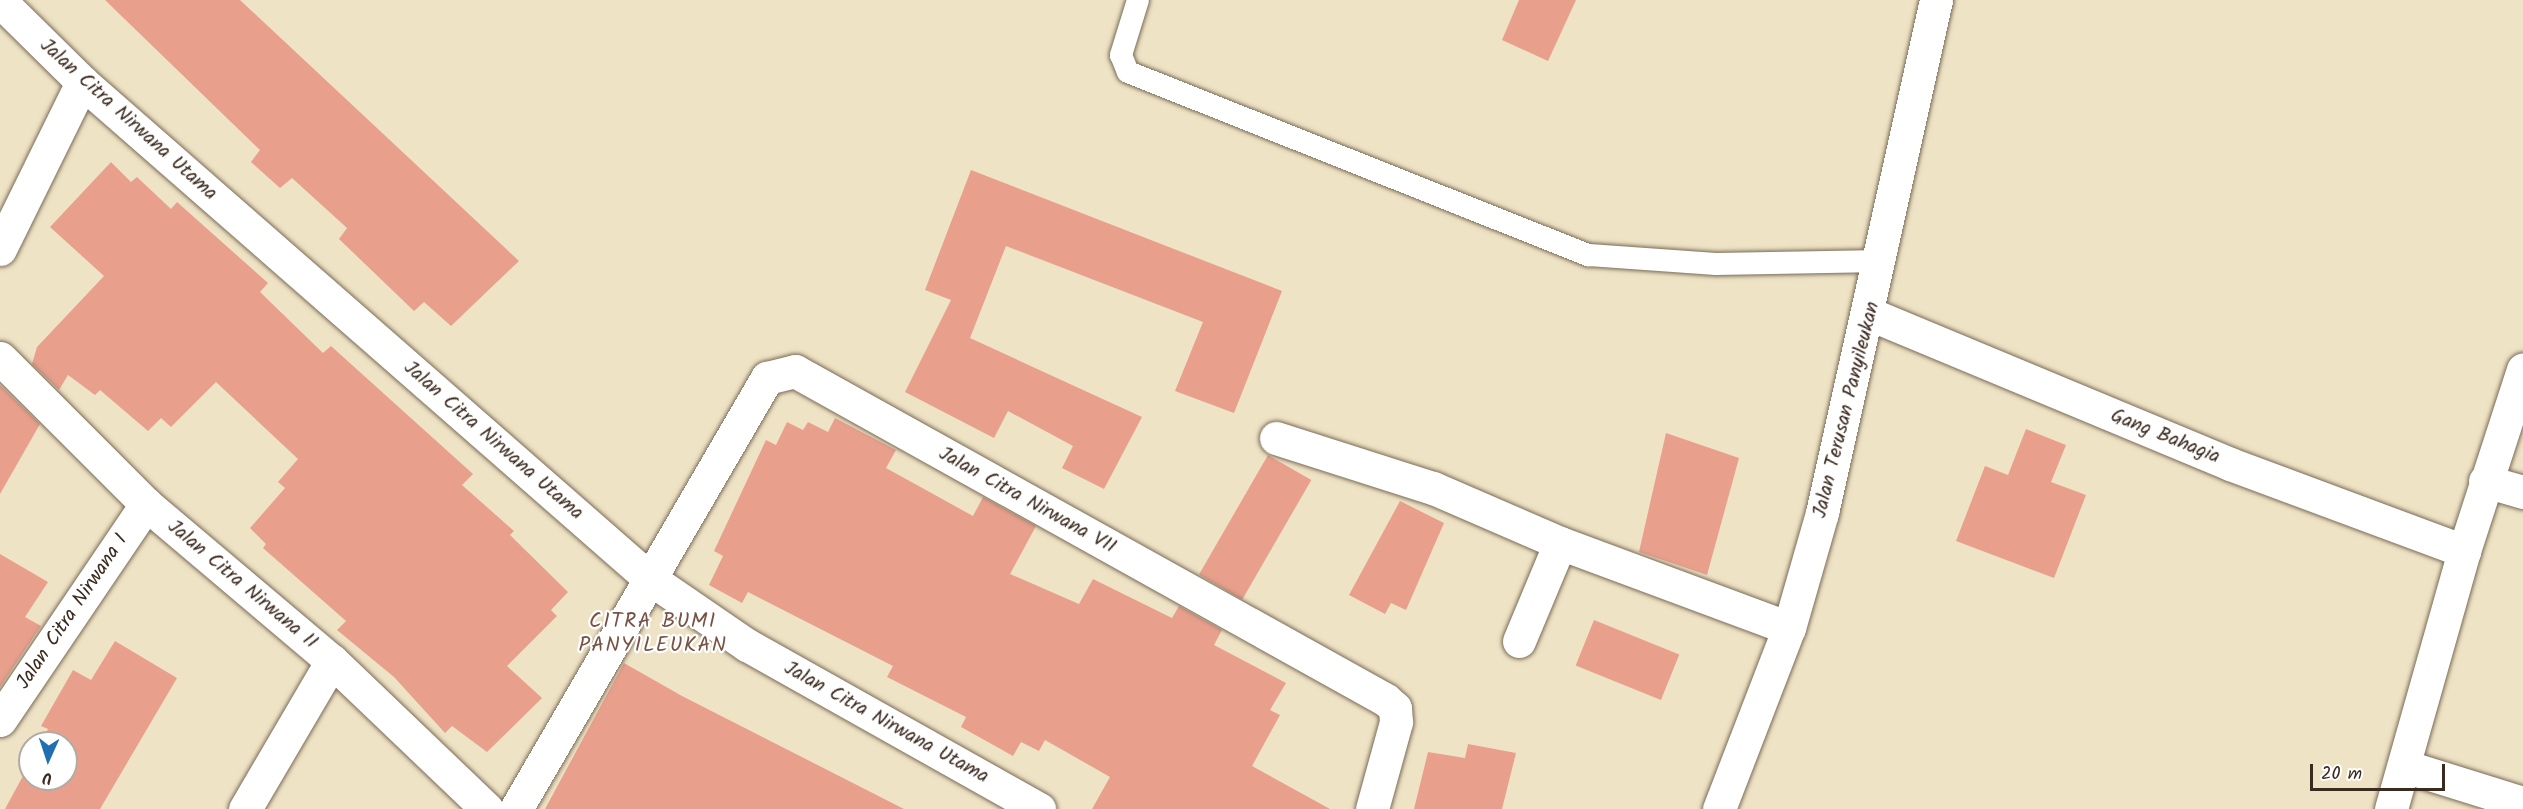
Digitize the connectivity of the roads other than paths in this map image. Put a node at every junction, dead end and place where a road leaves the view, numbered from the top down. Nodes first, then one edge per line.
1 (1138, 0) edge
2 (1936, 0) edge
3 (0, 1) edge
4 (82, 82) junction
5 (0, 249) edge
6 (1882, 261) junction
7 (1870, 314) junction
8 (0, 358) edge
9 (2523, 369) edge
10 (1276, 438) dead end
11 (2485, 481) junction
12 (2523, 492) edge
13 (146, 504) junction
14 (1560, 543) junction
15 (2464, 551) junction
16 (649, 578) junction
17 (1789, 628) junction
18 (1519, 641) dead end
19 (332, 661) junction
20 (0, 720) edge
21 (2404, 766) junction
22 (2523, 802) edge
23 (245, 809) edge
24 (487, 809) edge
25 (516, 809) edge
26 (1039, 809) edge
27 (1371, 809) edge
28 (1719, 809) edge
29 (2391, 809) edge

1 - 6 lane
2 - 6 street, Jalan Terusan Panyileukan
3 - 4 street, Jalan Citra Nirwana Utama
4 - 5 street
4 - 16 street, Jalan Citra Nirwana Utama
6 - 7 street, Jalan Terusan Panyileukan
7 - 15 street, Gang Bahagia
7 - 17 street, Jalan Terusan Panyileukan
8 - 13 street, Jalan Citra Nirwana II
9 - 11 street
10 - 14 street
11 - 12 street
11 - 15 street
13 - 19 street, Jalan Citra Nirwana II
13 - 20 street, Jalan Citra Nirwana I
14 - 17 street
14 - 18 street
15 - 21 street
16 - 25 street, Jalan Citra Nirwana VII
16 - 26 street, Jalan Citra Nirwana Utama
16 - 27 street, Jalan Citra Nirwana VII
17 - 28 street, Jalan Terusan Panyileukan
19 - 23 street
19 - 24 street, Jalan Citra Nirwana II
21 - 22 street
21 - 29 street

